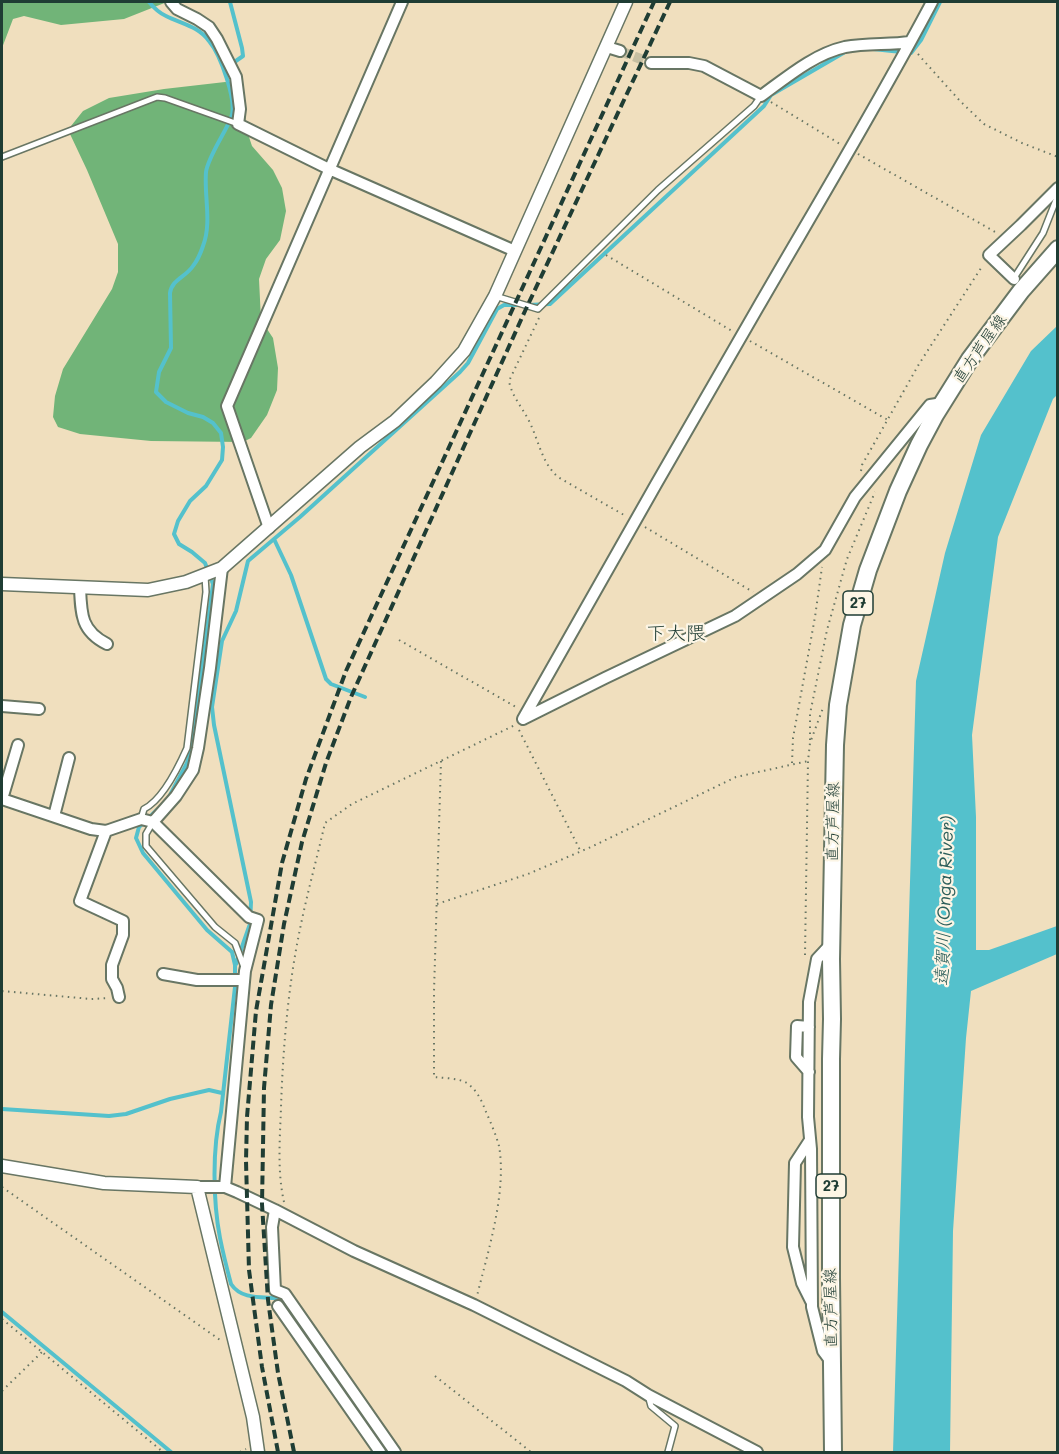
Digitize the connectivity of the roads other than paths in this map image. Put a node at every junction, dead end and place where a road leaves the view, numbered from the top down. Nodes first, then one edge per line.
1 (171, 2) edge
2 (402, 2) edge
3 (626, 2) edge
4 (932, 2) edge
5 (910, 42) junction
6 (607, 47) junction
7 (620, 51) tunnel mouth
8 (651, 63) tunnel mouth
9 (761, 96) junction
10 (238, 124) junction
11 (2, 157) edge
12 (329, 170) junction
13 (1058, 188) edge
14 (1058, 195) edge
15 (1058, 249) edge
16 (515, 251) junction
17 (1018, 285) junction
18 (495, 296) junction
19 (943, 403) junction
20 (269, 528) junction
21 (222, 568) junction
22 (205, 575) junction
23 (2, 584) edge
24 (80, 587) junction
25 (107, 644) dead end
26 (193, 697) junction
27 (206, 699) junction
28 (2, 706) edge
29 (39, 709) dead end
30 (18, 745) dead end
31 (69, 758) dead end
32 (2, 799) edge
33 (54, 816) junction
34 (141, 819) junction
35 (153, 822) junction
36 (106, 831) junction
37 (831, 944) junction
38 (163, 974) dead end
39 (245, 975) junction
40 (119, 998) road end
41 (810, 1140) junction
42 (2, 1166) edge
43 (212, 1187) junction
44 (275, 1210) junction
45 (812, 1304) junction
46 (278, 1306) dead end
47 (832, 1363) junction
48 (648, 1395) junction
49 (258, 1452) edge
50 (380, 1452) edge
51 (396, 1452) edge
52 (668, 1452) edge
53 (757, 1452) edge
54 (833, 1452) edge

1 - 10 street
2 - 12 street
3 - 6 street
4 - 5 street
5 - 9 street
5 - 19 street
6 - 7 street
6 - 16 street
8 - 9 street
9 - 18 lane
10 - 11 lane
10 - 12 street
12 - 16 street
12 - 20 street
13 - 17 street
14 - 17 lane
15 - 17 main road, 直方芦屋線 / 27
16 - 18 street
17 - 19 main road, 直方芦屋線 / 27
18 - 20 street
19 - 37 main road, 直方芦屋線 / 27
20 - 21 street
21 - 22 street
21 - 27 street
22 - 24 street
22 - 26 lane
23 - 24 street
24 - 25 street
26 - 27 lane
26 - 34 lane
27 - 35 street
28 - 29 street
30 - 32 street
31 - 33 street
32 - 33 street
33 - 36 street
34 - 35 street
34 - 36 street
35 - 39 lane
35 - 39 street
36 - 40 street
37 - 41 street
37 - 47 main road, 直方芦屋線 / 27
38 - 39 street
39 - 43 street
41 - 45 street
41 - 45 street
42 - 43 street
43 - 44 street
43 - 49 street
44 - 48 street
44 - 51 street
45 - 47 street
46 - 50 street
47 - 54 main road, 直方芦屋線 / 27
48 - 52 lane
48 - 53 street

